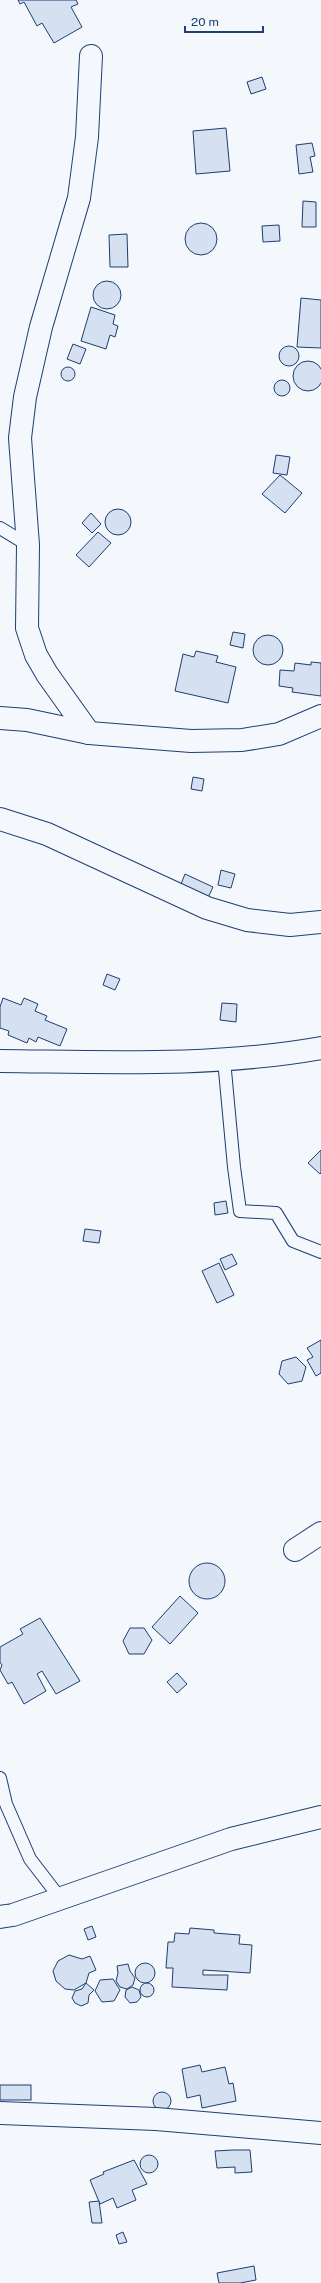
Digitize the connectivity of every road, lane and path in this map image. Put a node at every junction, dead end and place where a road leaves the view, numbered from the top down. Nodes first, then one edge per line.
1 (91, 56) dead end
2 (0, 528) edge
3 (28, 545) junction
4 (321, 716) edge
5 (0, 718) edge
6 (89, 733) junction
7 (0, 819) edge
8 (321, 922) edge
9 (321, 1048) edge
10 (224, 1060) junction
11 (0, 1061) edge
12 (321, 1252) edge
13 (321, 1533) edge
14 (295, 1550) dead end
15 (0, 1778) edge
16 (321, 1817) edge
17 (60, 1898) junction
18 (0, 1917) edge
19 (0, 2113) edge
20 (315, 2136) edge

1 - 3 street
2 - 3 lane
3 - 6 street
4 - 6 street
5 - 6 street
7 - 8 street
9 - 10 street
10 - 11 street
10 - 12 lane
13 - 14 street
15 - 17 lane
16 - 17 street
17 - 18 street
19 - 20 street

